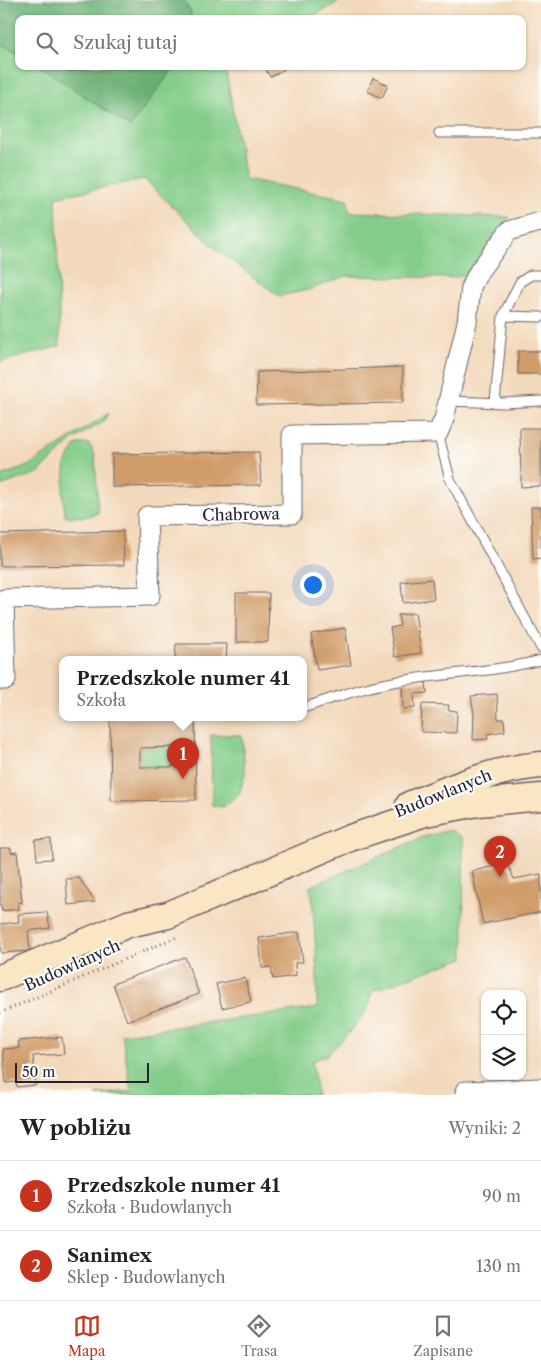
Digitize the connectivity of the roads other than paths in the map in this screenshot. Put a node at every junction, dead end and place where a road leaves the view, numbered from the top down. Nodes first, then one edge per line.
1 (439, 133) dead end
2 (541, 133) edge
3 (541, 222) edge
4 (541, 275) edge
5 (503, 316) junction
6 (541, 317) edge
7 (448, 400) junction
8 (541, 401) edge
9 (495, 402) junction
10 (438, 433) junction
11 (541, 648) edge
12 (541, 660) edge
13 (0, 680) edge
14 (307, 707) edge
15 (541, 765) edge
16 (541, 797) edge
17 (350, 838) junction
18 (174, 926) junction
19 (0, 978) edge
20 (0, 997) edge
21 (541, 1088) edge
22 (465, 1090) dead end

1 - 2 lane
3 - 7 street
4 - 5 lane
5 - 6 lane
5 - 9 lane
7 - 9 lane
7 - 10 street
8 - 9 lane
10 - 11 lane
10 - 13 street, Chabrowa
12 - 14 lane
15 - 17 main road, Budowlanych
16 - 17 main road, Budowlanych
17 - 18 main road, Budowlanych
18 - 19 main road, Budowlanych
18 - 20 main road, Budowlanych
21 - 22 street

